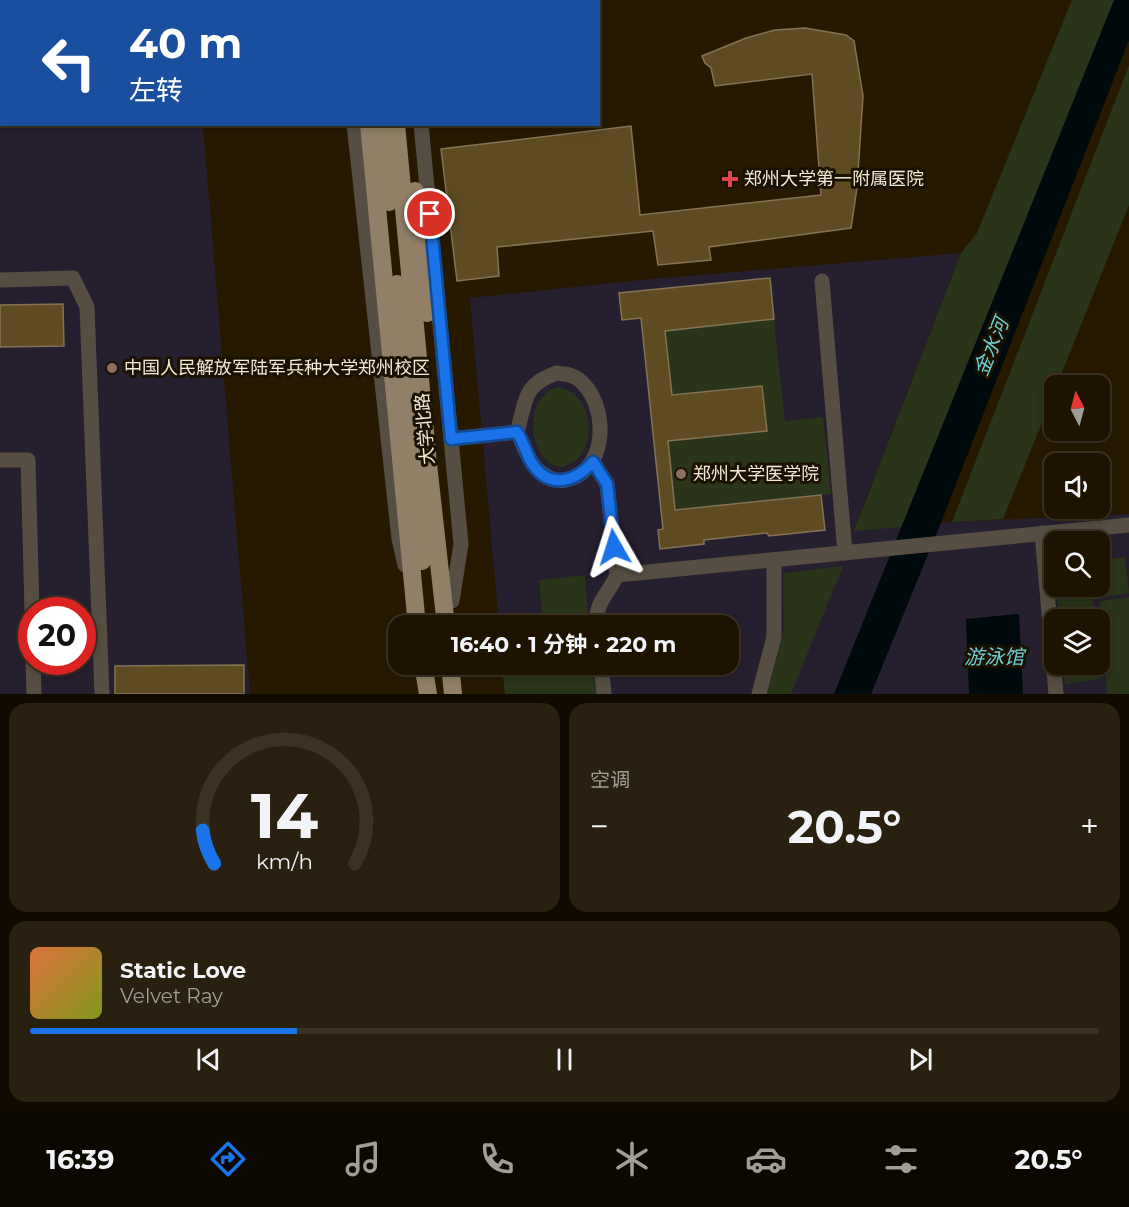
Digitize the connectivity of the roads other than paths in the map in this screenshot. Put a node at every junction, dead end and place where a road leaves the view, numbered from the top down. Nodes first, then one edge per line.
1 (354, 126) edge
2 (369, 126) edge
3 (381, 126) edge
4 (396, 126) edge
5 (408, 126) edge
6 (421, 126) edge
7 (0, 280) edge
8 (822, 281) dead end
9 (517, 432) junction
10 (451, 439) junction
11 (0, 460) edge
12 (593, 462) junction
13 (421, 465) junction
14 (1129, 525) edge
15 (1042, 533) junction
16 (852, 552) junction
17 (774, 560) junction
18 (617, 575) junction
19 (32, 597) edge
20 (452, 601) junction
21 (413, 603) junction
22 (415, 615) edge
23 (427, 615) edge
24 (444, 615) edge
25 (453, 615) edge
26 (597, 615) edge
27 (33, 675) edge
28 (426, 675) edge
29 (429, 675) edge
30 (453, 675) edge
31 (602, 675) edge
32 (34, 694) edge
33 (102, 694) edge
34 (430, 694) edge
35 (454, 694) edge
36 (604, 694) edge
37 (759, 694) edge
38 (1056, 694) edge

1 - 21 street
2 - 21 main road
3 - 13 main road, 大学北路
4 - 13 main road, 大学北路
5 - 20 main road
6 - 10 street
7 - 33 street
8 - 16 street
9 - 10 street
9 - 12 street
9 - 12 street
10 - 20 street
11 - 19 street
12 - 18 street
13 - 23 main road, 大学北路
13 - 24 main road, 大学北路
14 - 15 street
15 - 16 street
15 - 38 street
16 - 17 street
17 - 18 street
17 - 37 street
18 - 26 street
20 - 25 main road
21 - 22 main road
27 - 32 street
28 - 34 main road
29 - 34 main road
30 - 35 main road
31 - 36 street

